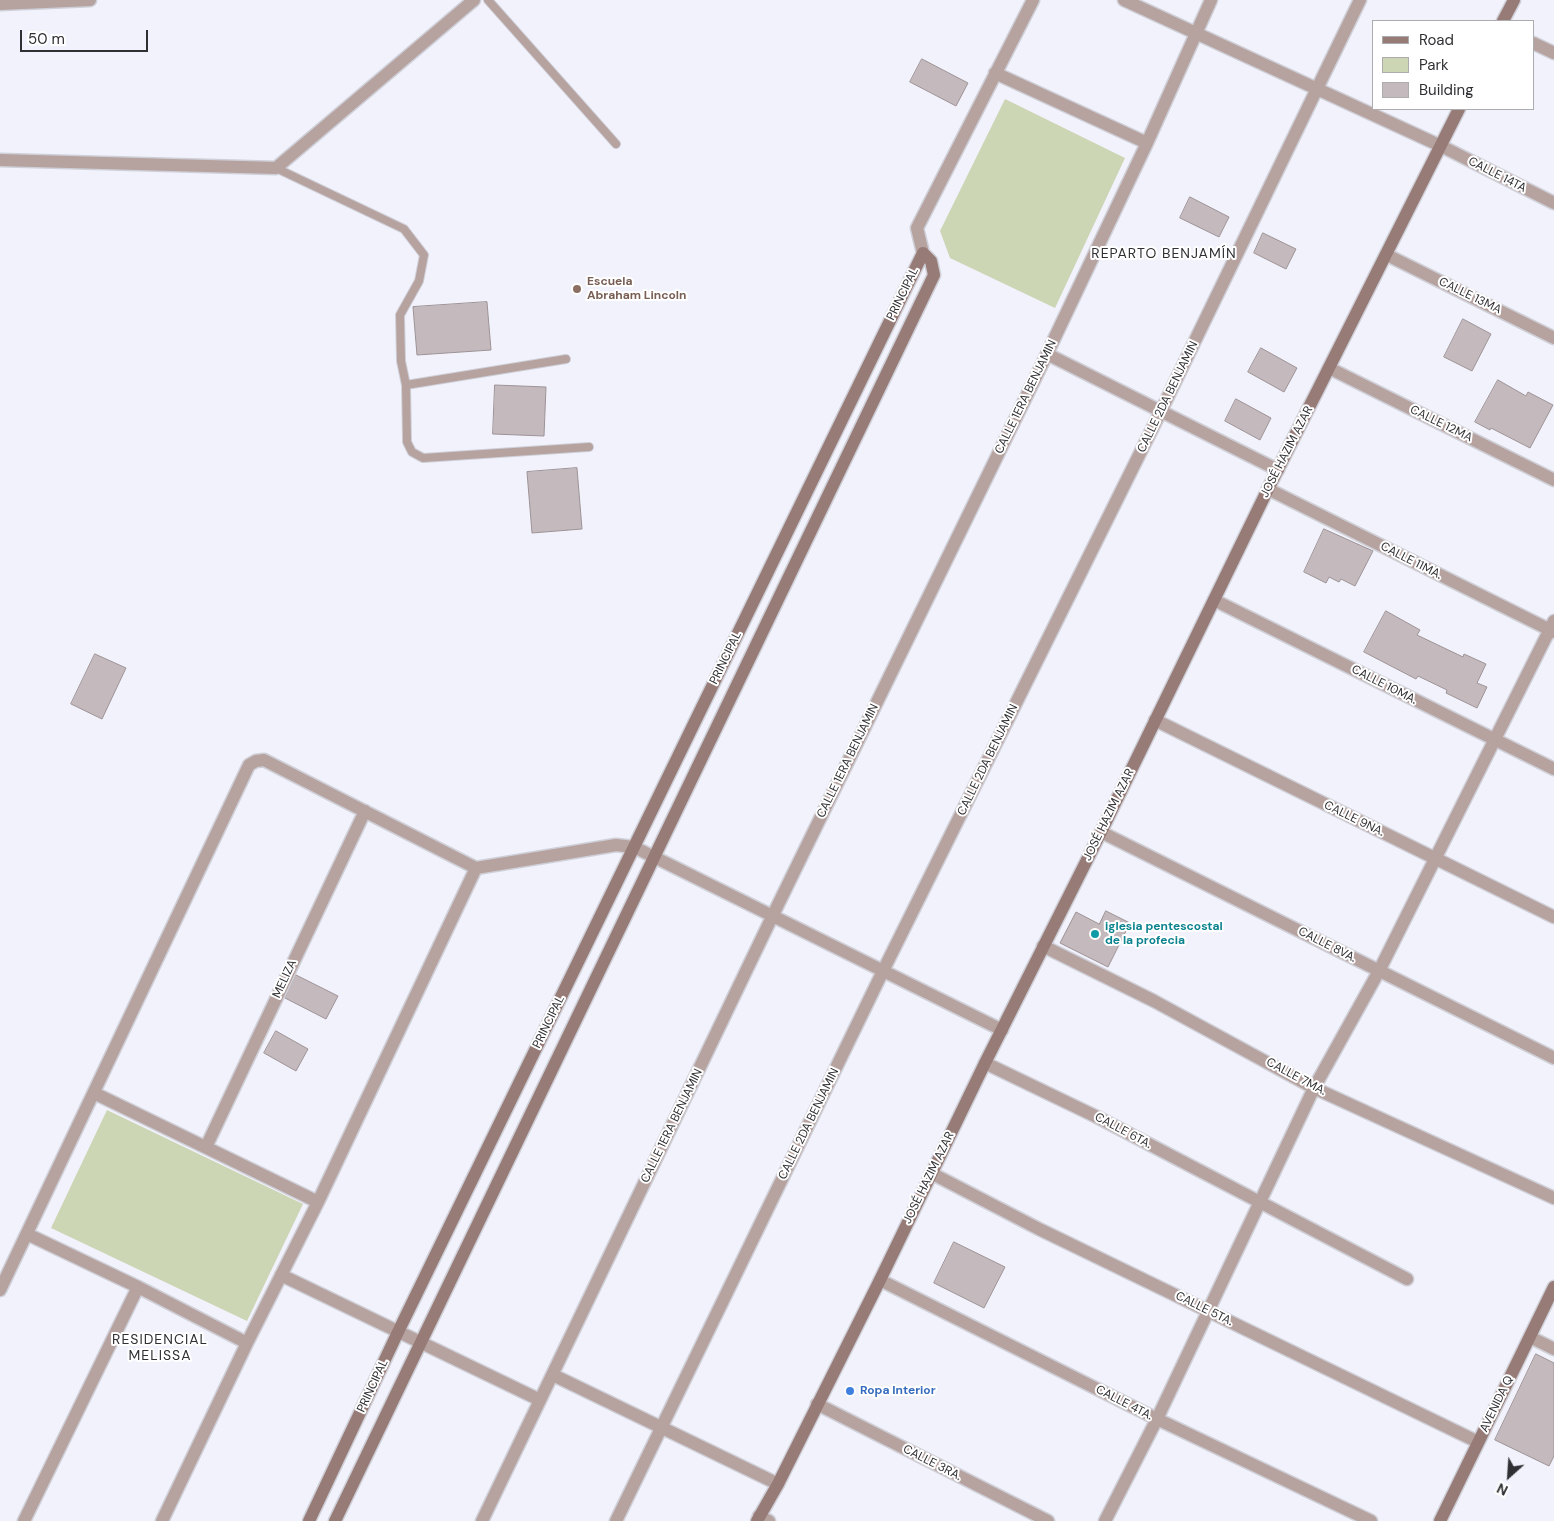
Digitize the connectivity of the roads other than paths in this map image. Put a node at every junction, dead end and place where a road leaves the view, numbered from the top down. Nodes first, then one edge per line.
1 (90, 0) edge
2 (474, 0) edge
3 (488, 0) edge
4 (1033, 0) edge
5 (1124, 0) edge
6 (1211, 0) edge
7 (1360, 0) edge
8 (1514, 0) edge
9 (0, 4) edge
10 (1504, 20) edge
11 (1195, 33) junction
12 (1534, 43) edge
13 (1554, 53) edge
14 (995, 73) junction
15 (1318, 90) junction
16 (1459, 110) edge
17 (1146, 143) junction
18 (616, 144) dead end
19 (1441, 146) junction
20 (0, 160) edge
21 (276, 168) junction
22 (1554, 203) edge
23 (923, 252) junction
24 (1387, 255) junction
25 (1554, 338) edge
26 (1047, 354) junction
27 (566, 359) dead end
28 (1329, 368) junction
29 (406, 385) junction
30 (1161, 411) junction
31 (588, 447) dead end
32 (1278, 470) junction
33 (1554, 480) edge
34 (1268, 489) junction
35 (1214, 600) junction
36 (1552, 628) edge
37 (1155, 720) junction
38 (1495, 740) junction
39 (1554, 769) edge
40 (365, 811) junction
41 (1101, 832) junction
42 (634, 847) junction
43 (654, 858) junction
44 (1435, 859) junction
45 (476, 868) junction
46 (772, 917) junction
47 (1554, 917) edge
48 (1043, 946) junction
49 (883, 971) junction
50 (1380, 971) junction
51 (1002, 1030) junction
52 (1554, 1058) edge
53 (985, 1063) junction
54 (1314, 1088) junction
55 (94, 1093) junction
56 (206, 1147) junction
57 (931, 1173) junction
58 (1554, 1198) edge
59 (318, 1202) junction
60 (1259, 1202) junction
61 (27, 1234) junction
62 (280, 1275) junction
63 (1406, 1279) dead end
64 (880, 1280) junction
65 (138, 1287) junction
66 (1554, 1287) edge
67 (0, 1290) edge
68 (1208, 1312) junction
69 (398, 1332) junction
70 (1530, 1337) junction
71 (247, 1343) junction
72 (421, 1343) junction
73 (1554, 1349) edge
74 (553, 1375) junction
75 (540, 1400) junction
76 (817, 1404) junction
77 (1157, 1419) junction
78 (661, 1428) junction
79 (1478, 1442) junction
80 (778, 1484) junction
81 (762, 1519) edge
82 (24, 1521) edge
83 (162, 1521) edge
84 (309, 1521) edge
85 (335, 1521) edge
86 (482, 1521) edge
87 (616, 1521) edge
88 (1048, 1521) edge
89 (1105, 1521) edge
90 (1370, 1521) edge
91 (1440, 1521) edge

1 - 9 street
2 - 21 street
3 - 18 lane
4 - 14 street
5 - 11 street, CALLE 14TA
6 - 11 street, CALLE 1ERA BENJAMIN
7 - 15 street, CALLE 2DA BENJAMIN
8 - 10 street
11 - 15 street, CALLE 14TA
11 - 17 street, CALLE 1ERA BENJAMIN
12 - 13 street
14 - 17 street
14 - 23 street
15 - 19 street, CALLE 14TA
15 - 30 street, CALLE 2DA BENJAMIN
16 - 19 street, JOSÉ HAZIM AZAR
17 - 26 street, CALLE 1ERA BENJAMIN
19 - 22 street, CALLE 14TA
19 - 24 street, JOSÉ HAZIM AZAR
20 - 21 street
21 - 29 lane
23 - 42 street, PRINCIPAL
23 - 43 street, PRINCIPAL
24 - 25 street, CALLE 13MA
24 - 28 street, JOSÉ HAZIM AZAR
26 - 30 street
26 - 46 street, CALLE 1ERA BENJAMIN
27 - 29 lane
28 - 32 street, JOSÉ HAZIM AZAR
28 - 33 street, CALLE 12MA
29 - 31 lane
30 - 32 street
30 - 49 street, CALLE 2DA BENJAMIN
32 - 34 street, JOSÉ HAZIM AZAR
34 - 35 street, JOSÉ HAZIM AZAR
34 - 36 street, CALLE 11MA.
35 - 37 street, JOSÉ HAZIM AZAR
35 - 38 street, CALLE 10MA.
36 - 38 street
37 - 41 street, JOSÉ HAZIM AZAR
37 - 44 street, CALLE 9NA.
38 - 39 street, CALLE 10MA.
38 - 44 street
40 - 45 street
40 - 55 street
40 - 56 street, MELIZA
41 - 48 street, JOSÉ HAZIM AZAR
41 - 50 street, CALLE 8VA.
42 - 43 street
42 - 45 street
42 - 69 street, PRINCIPAL
43 - 46 street
43 - 72 street, PRINCIPAL
44 - 47 street, CALLE 9NA.
44 - 50 street
45 - 59 street
46 - 49 street
46 - 74 street, CALLE 1ERA BENJAMIN
48 - 51 street, JOSÉ HAZIM AZAR
48 - 54 street, CALLE 7MA.
49 - 51 street
49 - 78 street, CALLE 2DA BENJAMIN
50 - 52 street, CALLE 8VA.
50 - 54 street
51 - 53 street, JOSÉ HAZIM AZAR
53 - 57 street, JOSÉ HAZIM AZAR
53 - 60 street, CALLE 6TA.
54 - 58 street, CALLE 7MA.
54 - 60 street
55 - 56 street
55 - 61 street
56 - 59 street
57 - 64 street, JOSÉ HAZIM AZAR
57 - 68 street, CALLE 5TA.
59 - 62 street
60 - 63 street, CALLE 6TA.
60 - 68 street
61 - 65 street
61 - 67 street
62 - 69 street
62 - 71 street
64 - 76 street, JOSÉ HAZIM AZAR
64 - 77 street, CALLE 4TA.
65 - 71 street
65 - 82 street
66 - 70 street, AVENIDA Q
68 - 77 street
68 - 79 street, CALLE 5TA.
69 - 72 street
69 - 84 street, PRINCIPAL
70 - 73 street
70 - 79 street, AVENIDA Q
71 - 83 street
72 - 75 street
72 - 85 street, PRINCIPAL
74 - 75 street, CALLE 1ERA BENJAMIN
74 - 78 street
75 - 86 street, CALLE 1ERA BENJAMIN
76 - 80 street, JOSÉ HAZIM AZAR
76 - 88 street, CALLE 3RA.
77 - 89 street
77 - 90 street, CALLE 4TA.
78 - 80 street
78 - 87 street, CALLE 2DA BENJAMIN
79 - 91 street, AVENIDA Q
80 - 81 street, JOSÉ HAZIM AZAR

